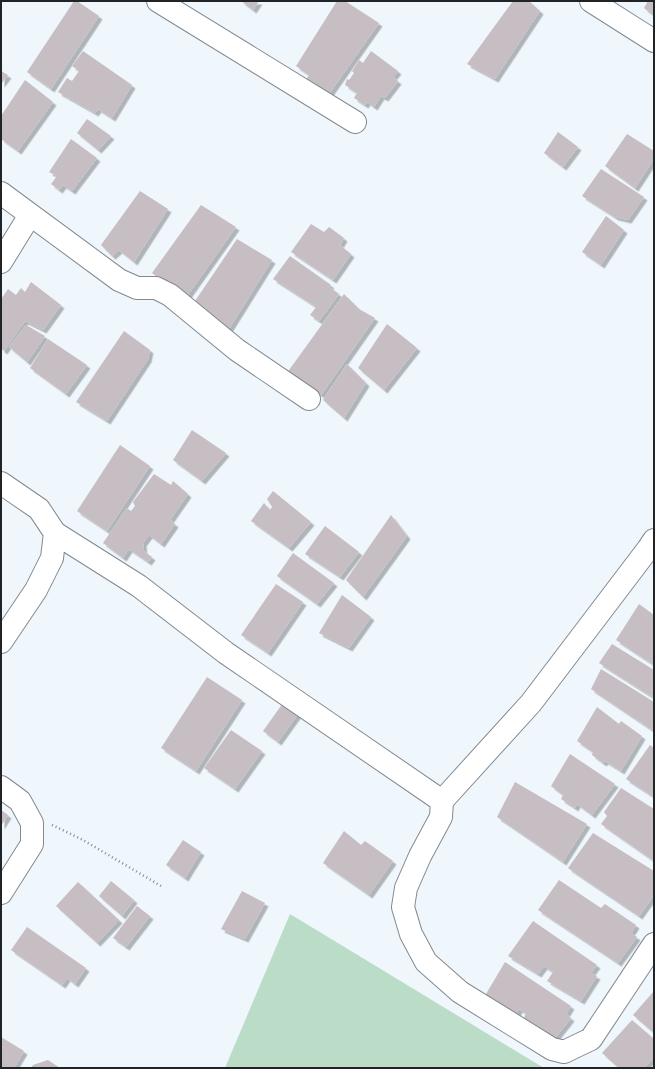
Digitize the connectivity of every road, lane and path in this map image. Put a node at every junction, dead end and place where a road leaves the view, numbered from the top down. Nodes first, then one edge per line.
1 (158, 1) edge
2 (591, 1) edge
3 (654, 42) edge
4 (355, 122) dead end
5 (1, 193) edge
6 (30, 215) junction
7 (1, 262) edge
8 (309, 399) dead end
9 (1, 483) edge
10 (55, 532) junction
11 (654, 540) edge
12 (1, 642) edge
13 (1, 787) edge
14 (442, 801) junction
15 (32, 823) junction
16 (161, 886) dead end
17 (1, 893) edge
18 (654, 944) edge

1 - 4 street
2 - 3 street
5 - 6 street
6 - 7 street
6 - 8 street
9 - 10 street
10 - 12 street
10 - 14 street
11 - 14 street
13 - 15 street
14 - 18 street
15 - 16 path
15 - 17 street

